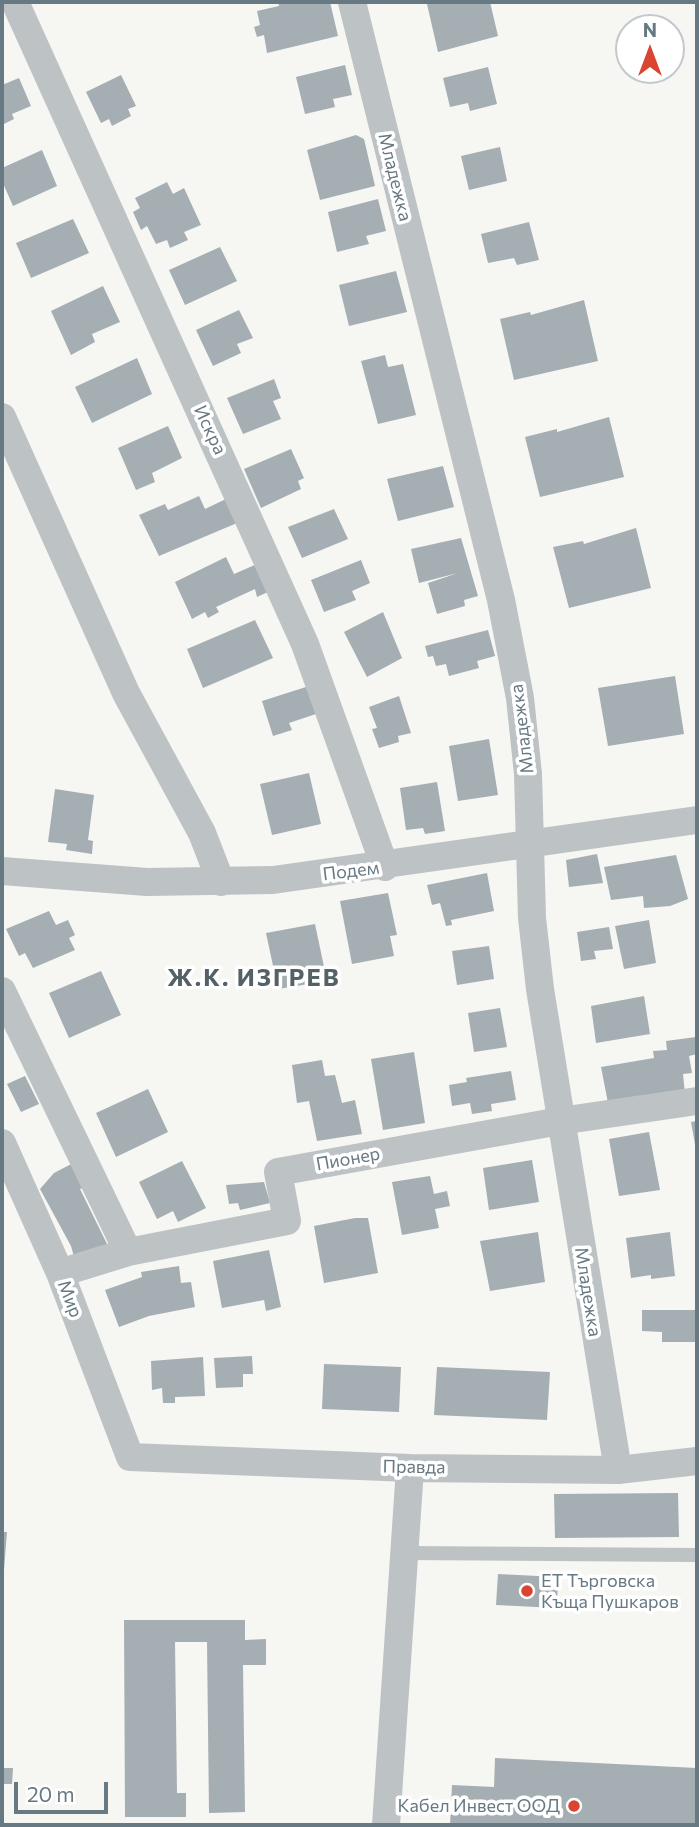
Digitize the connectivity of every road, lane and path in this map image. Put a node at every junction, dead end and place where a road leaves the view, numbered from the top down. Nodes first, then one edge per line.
1 (15, 2) edge
2 (352, 2) edge
3 (2, 418) edge
4 (697, 820) edge
5 (529, 845) junction
6 (384, 867) junction
7 (2, 871) edge
8 (221, 883) junction
9 (2, 991) edge
10 (697, 1101) edge
11 (560, 1121) junction
12 (2, 1143) edge
13 (128, 1252) junction
14 (60, 1273) junction
15 (130, 1457) joint
16 (697, 1461) edge
17 (410, 1468) junction
18 (618, 1470) junction
19 (404, 1553) junction
20 (697, 1555) edge
21 (386, 1825) edge

1 - 6 street, Искра
2 - 5 street, Младежка
3 - 8 street
4 - 5 street, Подем
5 - 6 street, Подем
5 - 11 street, Младежка
6 - 8 street, Подем
7 - 8 street, Подем
9 - 13 street
10 - 11 street, Пионер
11 - 13 street, Пионер
11 - 18 street, Младежка
12 - 14 street, Мир
13 - 14 street, Пионер
14 - 15 street, Мир
15 - 17 street, Правда
16 - 18 street, Правда
17 - 18 street, Правда
17 - 19 street
19 - 20 lane
19 - 21 street

